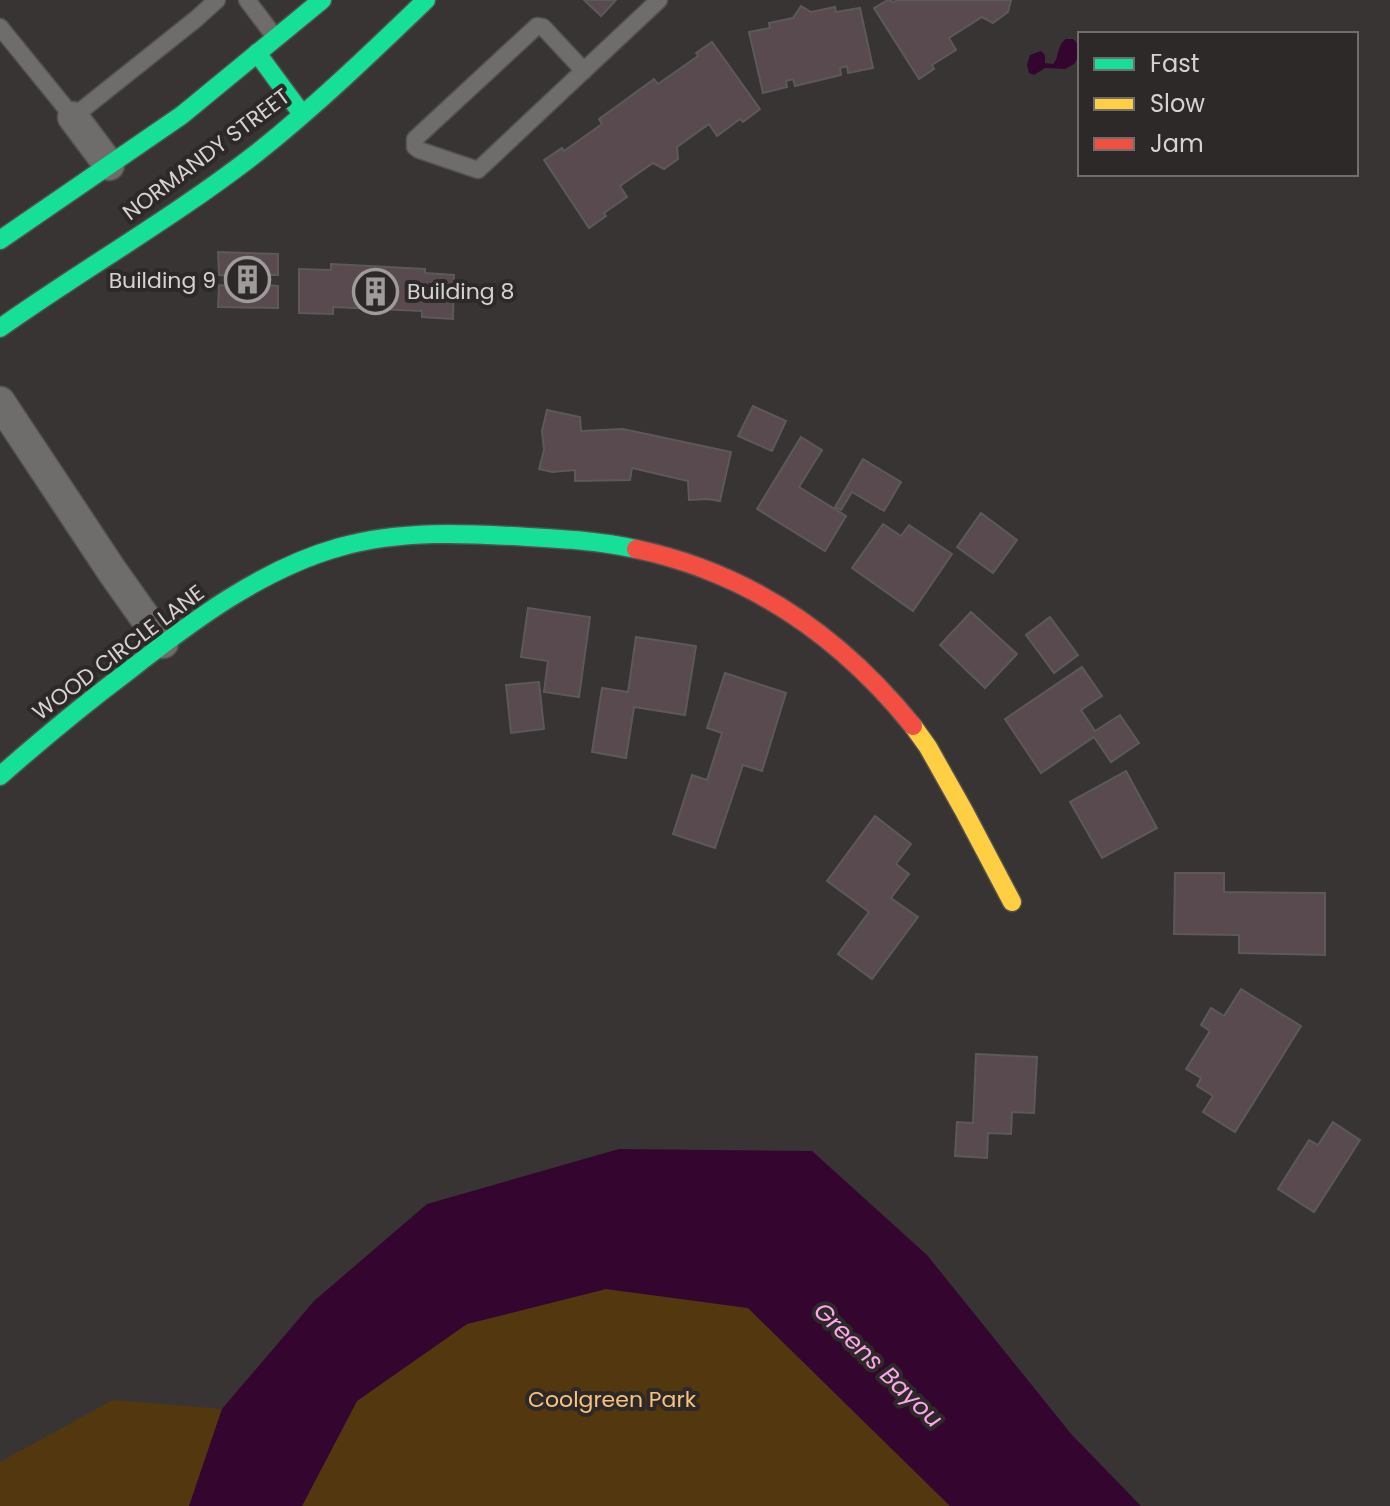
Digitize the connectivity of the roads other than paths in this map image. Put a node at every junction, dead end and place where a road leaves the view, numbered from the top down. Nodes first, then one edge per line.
1 (217, 0) edge
2 (247, 0) edge
3 (322, 0) edge
4 (426, 0) edge
5 (659, 0) edge
6 (301, 7) edge
7 (0, 27) edge
8 (276, 38) junction
9 (257, 53) junction
10 (584, 71) junction
11 (302, 114) junction
12 (73, 117) junction
13 (109, 165) junction
14 (0, 240) edge
15 (0, 328) edge
16 (0, 402) edge
17 (163, 643) junction
18 (0, 776) edge
19 (1012, 902) dead end

1 - 12 lane
2 - 8 lane
3 - 6 street, NORMANDY STREET
4 - 11 street, NORMANDY STREET
5 - 10 lane
6 - 8 street, NORMANDY STREET
7 - 12 lane
8 - 9 street, NORMANDY STREET
9 - 11 street
9 - 13 street, NORMANDY STREET
10 - 10 lane
11 - 15 street, NORMANDY STREET
12 - 13 street
13 - 14 street, NORMANDY STREET
16 - 17 street
17 - 18 street, WOOD CIRCLE LANE
17 - 19 street, WOOD CIRCLE LANE

